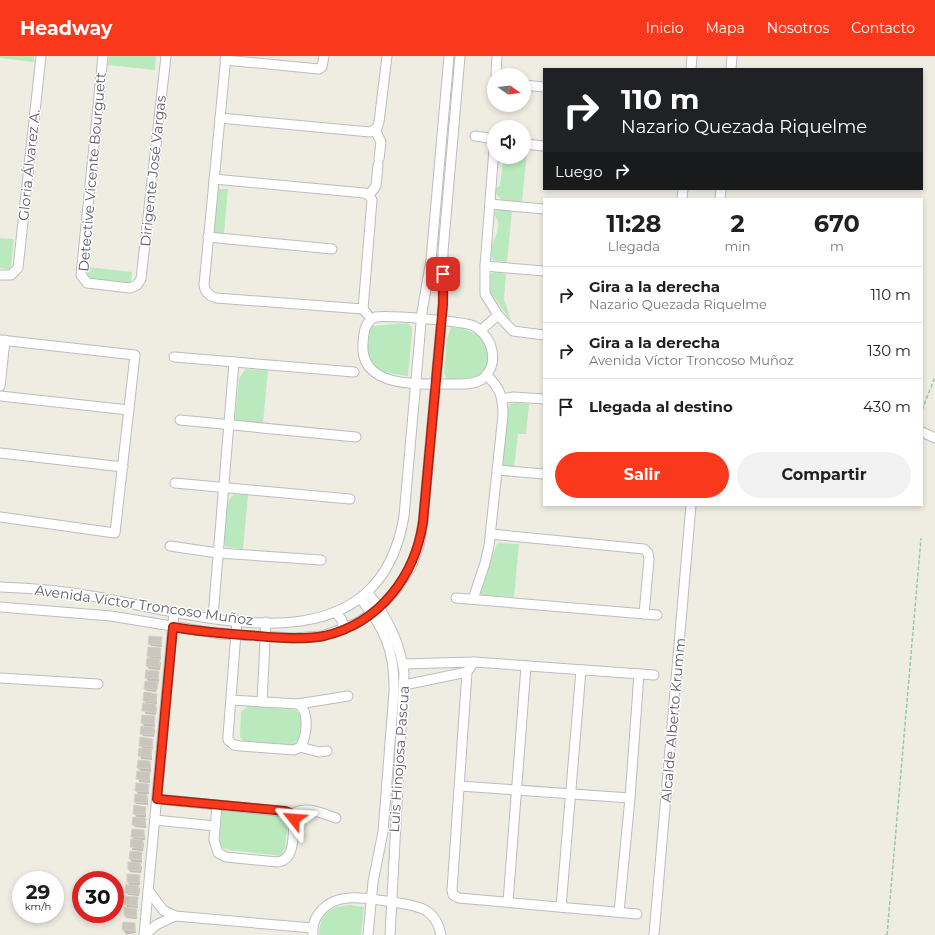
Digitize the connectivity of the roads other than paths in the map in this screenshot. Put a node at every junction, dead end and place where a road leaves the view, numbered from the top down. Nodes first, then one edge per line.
1 (41, 56) edge
2 (103, 56) edge
3 (166, 56) edge
4 (324, 56) edge
5 (386, 56) edge
6 (498, 56) edge
7 (692, 56) edge
8 (732, 56) edge
9 (449, 57) edge
10 (459, 57) edge
11 (225, 58) edge
12 (497, 68) edge
13 (691, 68) edge
14 (731, 68) edge
15 (531, 86) edge
16 (543, 87) edge
17 (220, 118) junction
18 (375, 130) junction
19 (475, 136) dead end
20 (487, 138) edge
21 (531, 145) edge
22 (543, 146) edge
23 (493, 164) edge
24 (214, 179) junction
25 (369, 195) junction
26 (490, 204) junction
27 (543, 209) edge
28 (208, 237) junction
29 (332, 249) dead end
30 (485, 266) junction
31 (543, 271) edge
32 (0, 275) edge
33 (137, 285) joint
34 (363, 309) junction
35 (498, 314) junction
36 (371, 320) junction
37 (422, 320) junction
38 (441, 321) junction
39 (480, 331) junction
40 (543, 335) edge
41 (2, 340) edge
42 (174, 357) dead end
43 (234, 362) junction
44 (354, 372) dead end
45 (486, 375) junction
46 (416, 383) junction
47 (436, 384) junction
48 (0, 386) edge
49 (0, 396) edge
50 (502, 398) junction
51 (543, 399) edge
52 (129, 410) junction
53 (180, 420) dead end
54 (229, 425) junction
55 (923, 432) edge
56 (356, 437) dead end
57 (935, 438) edge
58 (0, 454) edge
59 (123, 467) junction
60 (497, 470) junction
61 (543, 474) edge
62 (174, 483) dead end
63 (224, 487) junction
64 (350, 499) dead end
65 (691, 506) edge
66 (0, 517) edge
67 (491, 534) junction
68 (170, 546) dead end
69 (218, 553) junction
70 (321, 560) dead end
71 (0, 587) edge
72 (364, 595) junction
73 (456, 598) dead end
74 (473, 599) junction
75 (0, 607) edge
76 (376, 610) junction
77 (174, 612) junction
78 (335, 612) junction
79 (644, 614) junction
80 (657, 615) dead end
81 (213, 617) junction
82 (237, 620) junction
83 (266, 622) junction
84 (173, 627) junction
85 (342, 630) junction
86 (236, 635) junction
87 (265, 637) junction
88 (474, 662) junction
89 (403, 664) junction
90 (526, 666) junction
91 (581, 670) junction
92 (467, 672) junction
93 (639, 674) junction
94 (654, 675) dead end
95 (0, 678) edge
96 (98, 684) dead end
97 (404, 685) junction
98 (348, 696) dead end
99 (231, 700) junction
100 (262, 702) junction
101 (298, 704) junction
102 (300, 747) junction
103 (327, 750) dead end
104 (460, 786) junction
105 (517, 790) junction
106 (571, 794) junction
107 (630, 798) junction
108 (157, 799) junction
109 (218, 805) junction
110 (292, 815) junction
111 (336, 818) dead end
112 (155, 820) junction
113 (215, 826) junction
114 (148, 890) junction
115 (371, 899) junction
116 (392, 902) junction
117 (508, 902) junction
118 (561, 907) junction
119 (619, 912) junction
120 (637, 914) dead end
121 (175, 916) junction
122 (313, 931) edge
123 (145, 935) edge
124 (368, 935) edge
125 (390, 935) edge
126 (441, 935) edge
127 (654, 935) edge

1 - 32 street, Gloria Álvarez A.
2 - 33 street, Detective Vicente Bourguett
3 - 33 street, Dirigente José Vargas
4 - 11 street
5 - 18 street
6 - 12 street
7 - 13 street
8 - 14 street
9 - 37 street, Avenida Víctor Troncoso Muñoz
10 - 38 street, Avenida Víctor Troncoso Muñoz
11 - 17 street
15 - 16 street
17 - 18 street
17 - 24 street
18 - 25 street
19 - 20 street
21 - 22 street
23 - 26 street
24 - 25 street
24 - 28 street
25 - 34 street
26 - 27 street
26 - 30 street
28 - 29 street
28 - 34 street
30 - 31 street
30 - 35 street
34 - 36 street
35 - 39 street
35 - 40 street
36 - 37 street
36 - 46 street
37 - 38 street
37 - 46 street, Avenida Víctor Troncoso Muñoz
38 - 39 street
38 - 47 street, Avenida Víctor Troncoso Muñoz
39 - 45 street
41 - 48 street
41 - 52 street
42 - 43 street
43 - 44 street
43 - 54 street
45 - 47 street
45 - 50 street
46 - 47 street
46 - 72 street, Avenida Víctor Troncoso Muñoz
47 - 76 street, Avenida Víctor Troncoso Muñoz
49 - 52 street
50 - 51 street
50 - 60 street
52 - 59 street
53 - 54 street
54 - 56 street
54 - 63 street
55 - 57 street
58 - 59 street
59 - 66 street
60 - 61 street
60 - 67 street
62 - 63 street
63 - 64 street
63 - 69 street
65 - 127 street, Alcalde Alberto Krumm
67 - 74 street
67 - 79 street
68 - 69 street
69 - 70 street
69 - 81 street
71 - 77 street, Avenida Víctor Troncoso Muñoz
72 - 76 street, Luis Hinojosa Pascua
72 - 78 street, Avenida Víctor Troncoso Muñoz
73 - 74 street
74 - 79 street
75 - 84 street, Avenida Víctor Troncoso Muñoz
76 - 85 street, Avenida Víctor Troncoso Muñoz
76 - 89 street, Luis Hinojosa Pascua
76 - 115 street, Luis Hinojosa Pascua
77 - 81 street, Avenida Víctor Troncoso Muñoz
77 - 84 street
78 - 83 street, Avenida Víctor Troncoso Muñoz
78 - 85 street
79 - 80 street
81 - 82 street, Avenida Víctor Troncoso Muñoz
82 - 83 street, Avenida Víctor Troncoso Muñoz
82 - 86 street
83 - 87 street
84 - 86 street, Avenida Víctor Troncoso Muñoz
84 - 108 street
85 - 87 street, Avenida Víctor Troncoso Muñoz
86 - 87 street, Avenida Víctor Troncoso Muñoz
86 - 99 street
87 - 100 street
88 - 89 street
88 - 90 street
88 - 92 street
89 - 97 street, Luis Hinojosa Pascua
90 - 91 street
90 - 105 street
91 - 93 street
91 - 106 street
92 - 97 street
92 - 104 street
93 - 94 street
93 - 107 street
95 - 96 street
97 - 116 street, Luis Hinojosa Pascua
98 - 101 street
99 - 100 street
99 - 102 street
100 - 101 street
101 - 102 street
102 - 103 street
104 - 105 street
104 - 117 street
105 - 106 street
105 - 117 street
106 - 107 street
106 - 118 street
107 - 119 street
108 - 109 street
108 - 112 street
109 - 110 street
109 - 113 street
110 - 111 street
110 - 113 street
112 - 113 street
112 - 114 street
114 - 121 street
114 - 123 street
115 - 116 street
115 - 122 street
115 - 124 street, Luis Hinojosa Pascua
116 - 125 street, Luis Hinojosa Pascua
116 - 126 street
117 - 118 street
118 - 119 street
119 - 120 street
121 - 122 street
121 - 123 street

